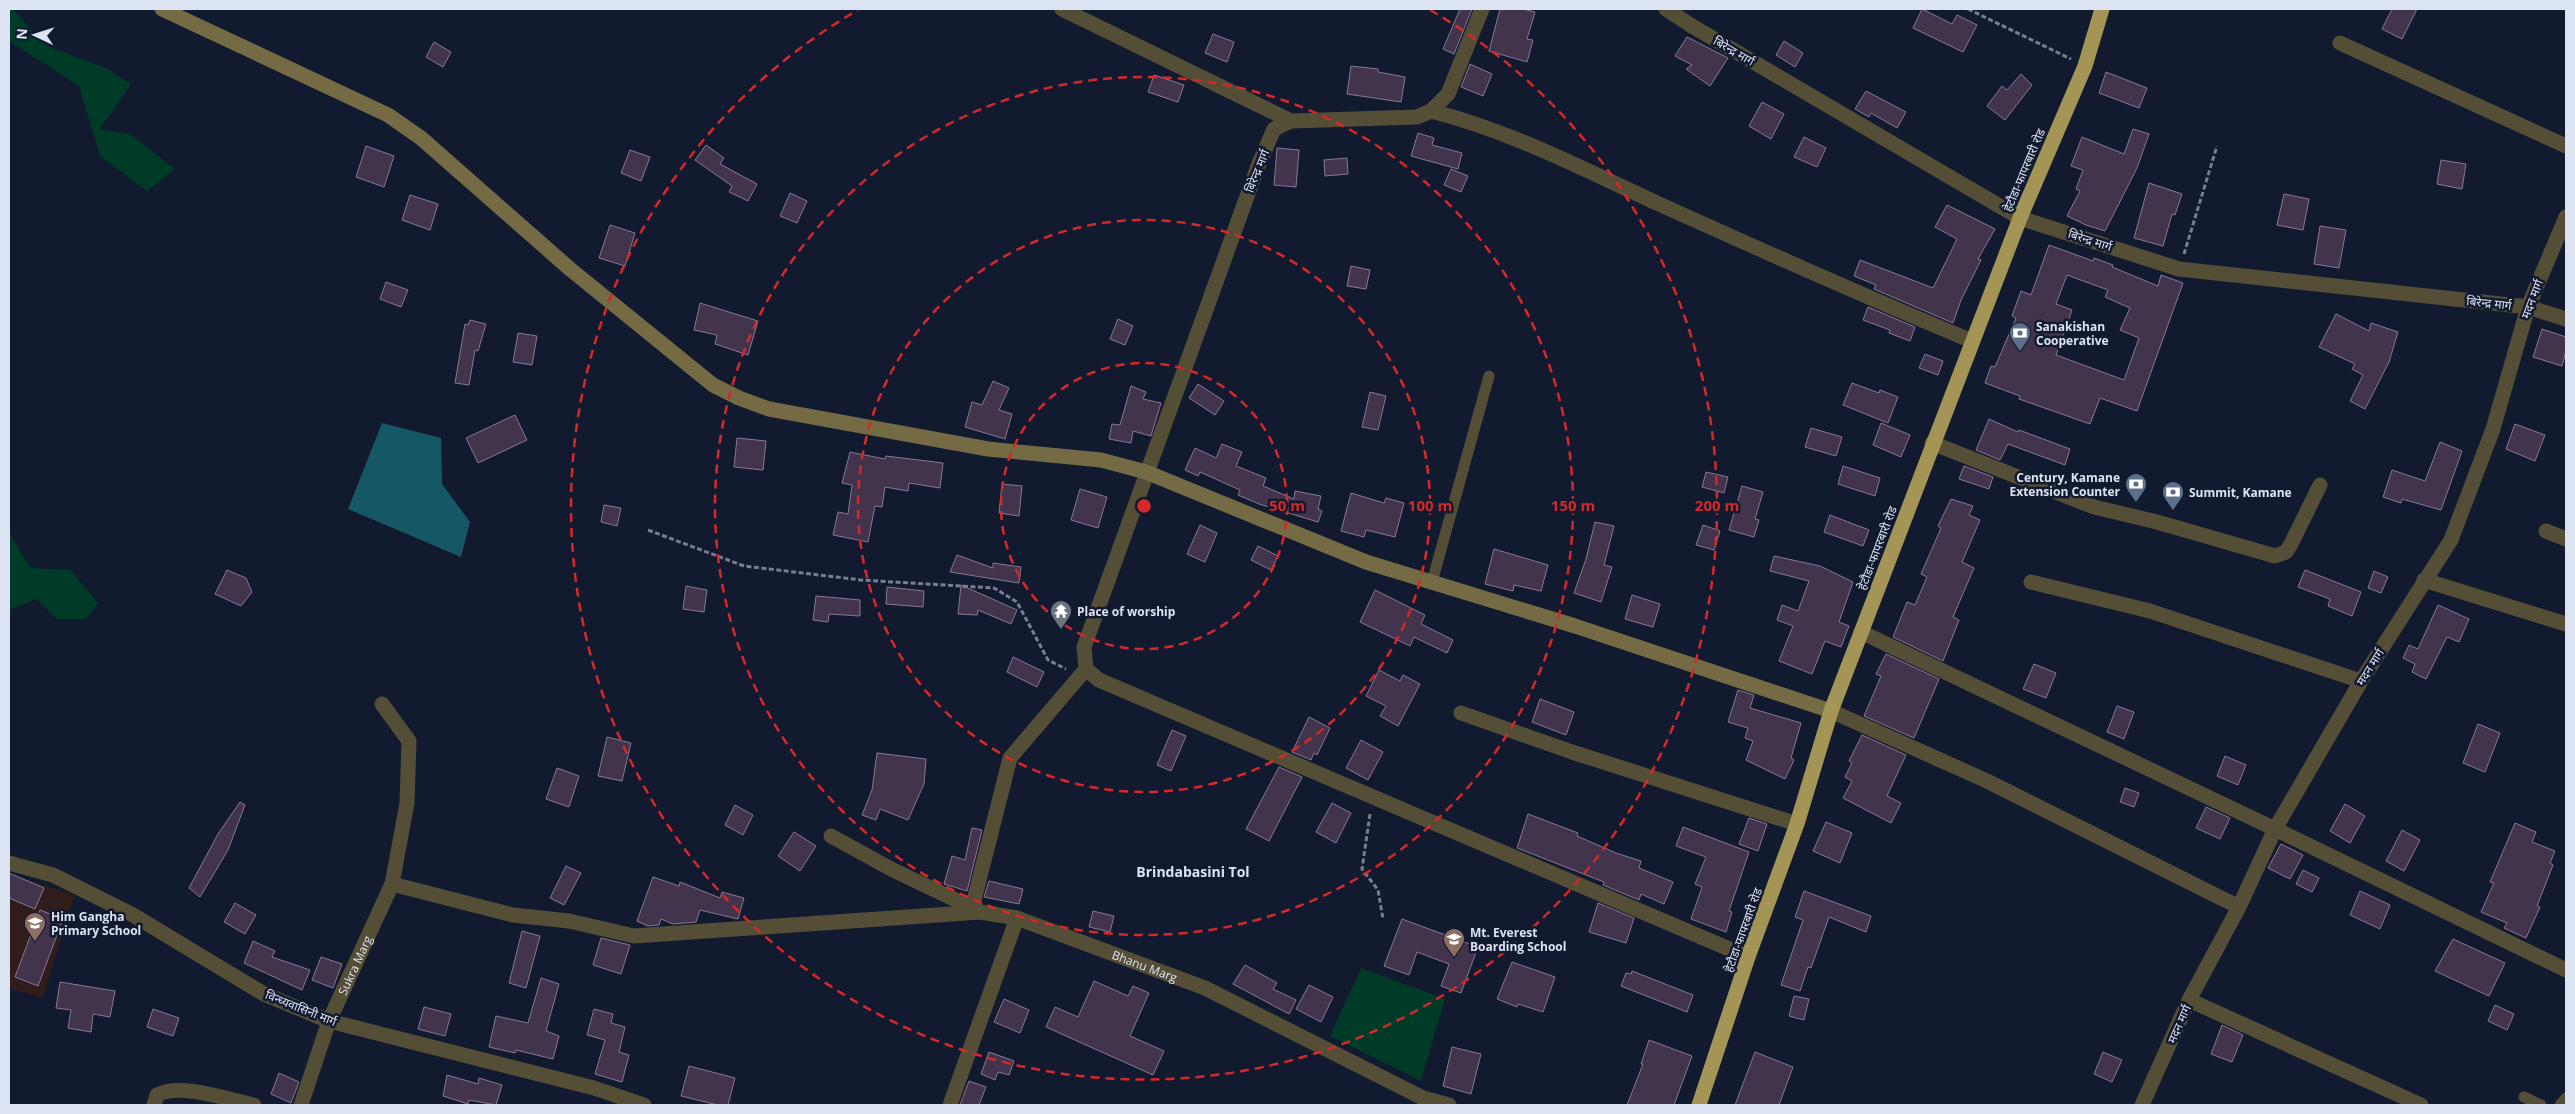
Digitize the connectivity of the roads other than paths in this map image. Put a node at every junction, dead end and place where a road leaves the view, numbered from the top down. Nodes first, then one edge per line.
1 (162, 9) edge
2 (1062, 9) edge
3 (1482, 9) edge
4 (1666, 9) edge
5 (2102, 9) edge
6 (2340, 42) dead end
7 (1431, 111) junction
8 (1291, 121) junction
9 (2566, 146) edge
10 (2566, 217) edge
11 (2020, 218) junction
12 (2528, 307) junction
13 (2566, 319) edge
14 (1972, 341) junction
15 (1488, 376) dead end
16 (1932, 443) junction
17 (1146, 472) junction
18 (2320, 485) dead end
19 (2546, 532) dead end
20 (2566, 539) edge
21 (2424, 580) junction
22 (1432, 582) junction
23 (2031, 582) dead end
24 (2566, 624) edge
25 (1861, 632) junction
26 (1086, 669) junction
27 (2362, 681) junction
28 (382, 704) dead end
29 (1832, 711) junction
30 (1462, 713) dead end
31 (1797, 824) junction
32 (2276, 829) junction
33 (830, 836) dead end
34 (9, 863) edge
35 (392, 884) junction
36 (2239, 907) junction
37 (976, 910) junction
38 (1017, 918) junction
39 (1748, 957) junction
40 (2566, 970) edge
41 (2189, 1000) junction
42 (329, 1021) junction
43 (2524, 1097) dead end
44 (2566, 1098) edge
45 (154, 1105) edge
46 (254, 1105) edge
47 (301, 1105) edge
48 (644, 1105) edge
49 (950, 1105) edge
50 (1449, 1105) edge
51 (1699, 1105) edge
52 (2142, 1105) edge
53 (2421, 1105) edge
54 (2541, 1105) edge
55 (2560, 1105) edge

1 - 17 main road
2 - 8 street
3 - 7 street
4 - 11 street, बिरेन्द्र मार्ग
5 - 11 highway, हेटौडा-फापरबारी रोड
6 - 9 street
7 - 8 street
7 - 14 street
8 - 17 street, बिरेन्द्र मार्ग
10 - 12 street, मदन मार्ग
11 - 12 street, बिरेन्द्र मार्ग
11 - 14 highway, हेटौडा-फापरबारी रोड
12 - 13 street, बिरेन्द्र मार्ग
12 - 21 street, मदन मार्ग
14 - 16 highway, हेटौडा-फापरबारी रोड
15 - 22 lane
16 - 18 street
16 - 25 highway, हेटौडा-फापरबारी रोड
17 - 22 main road
17 - 26 street, बिरेन्द्र मार्ग
19 - 20 street
21 - 24 street
21 - 27 street, मदन मार्ग
22 - 29 main road
23 - 27 street
25 - 29 highway, हेटौडा-फापरबारी रोड
25 - 32 street
26 - 37 street
26 - 39 street
27 - 32 street, मदन मार्ग
28 - 35 street, Sukra Marg
29 - 31 highway, हेटौडा-फापरबारी रोड
29 - 36 street
30 - 31 street
31 - 39 highway, हेटौडा-फापरबारी रोड
32 - 36 street, मदन मार्ग
32 - 40 street
33 - 37 street
34 - 42 street, विन्ध्यवासिनी मार्ग
35 - 37 street
35 - 42 street, Sukra Marg
36 - 41 street, मदन मार्ग
37 - 38 street, Bhanu Marg
38 - 49 street
38 - 50 street, Bhanu Marg
39 - 51 highway, हेटौडा-फापरबारी रोड
41 - 52 street, मदन मार्ग
41 - 53 street
42 - 47 street, Sukra Marg
42 - 48 street, विन्ध्यवासिनी मार्ग
43 - 54 lane
44 - 55 lane
45 - 46 street

